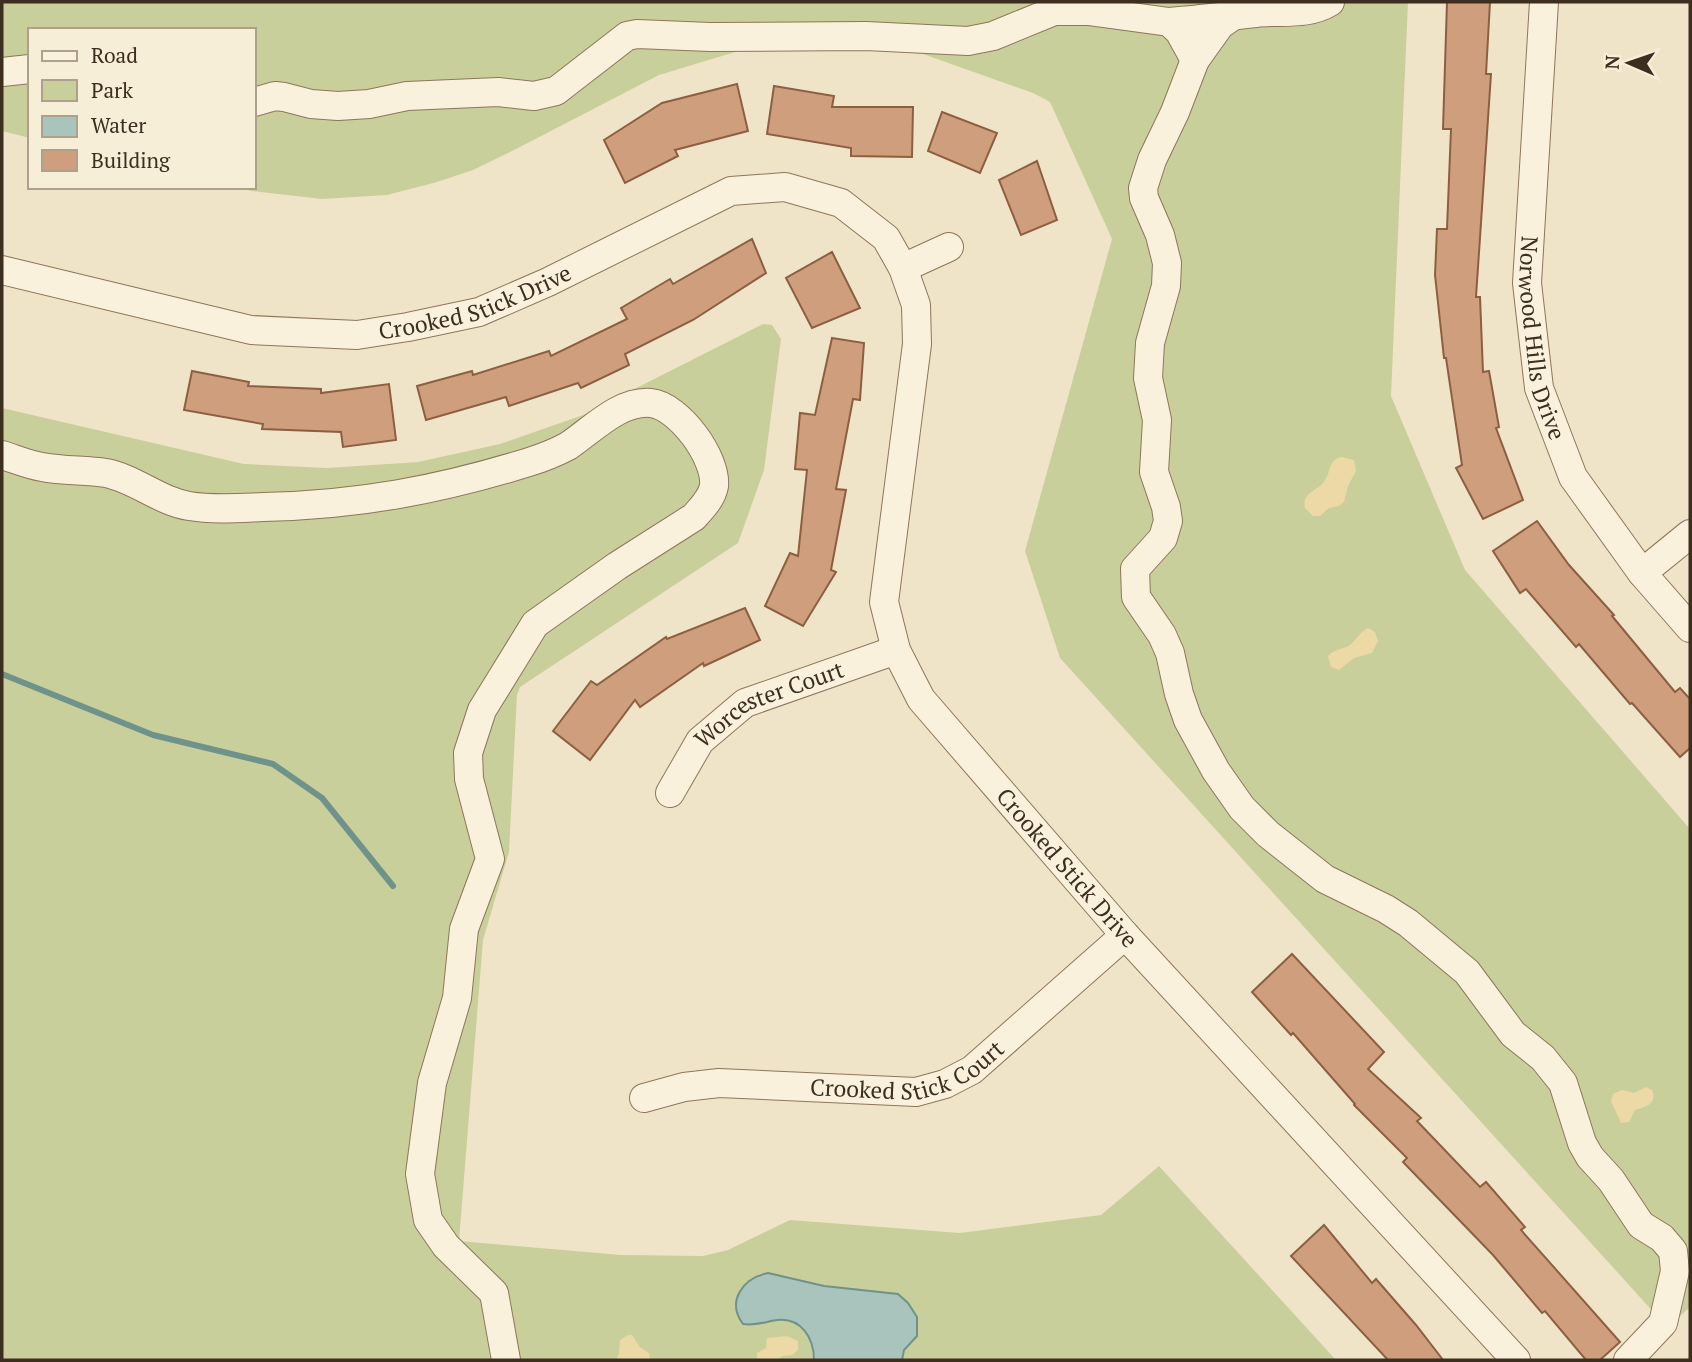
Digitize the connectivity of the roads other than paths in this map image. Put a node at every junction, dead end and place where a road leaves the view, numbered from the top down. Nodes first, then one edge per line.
1 (1330, 2) edge
2 (1544, 2) edge
3 (1233, 16) junction
4 (1169, 22) junction
5 (1195, 60) junction
6 (28, 69) edge
7 (2, 72) edge
8 (256, 101) edge
9 (949, 247) dead end
10 (903, 268) junction
11 (2, 270) edge
12 (2, 455) edge
13 (1690, 534) edge
14 (1642, 573) junction
15 (1690, 628) edge
16 (896, 650) junction
17 (670, 793) dead end
18 (1125, 935) junction
19 (644, 1098) dead end
20 (506, 1360) edge
21 (1516, 1360) edge
22 (1628, 1360) edge

1 - 3 street
2 - 14 street, Norwood Hills Drive
3 - 4 street
3 - 5 street
4 - 5 street
4 - 8 street
5 - 22 street
6 - 7 street
9 - 10 street
10 - 11 street, Crooked Stick Drive
10 - 16 street, Crooked Stick Drive
12 - 20 street
13 - 14 street
14 - 15 street, Norwood Hills Drive
16 - 17 street, Worcester Court
16 - 18 street, Crooked Stick Drive
18 - 19 street, Crooked Stick Court
18 - 21 street, Crooked Stick Drive

